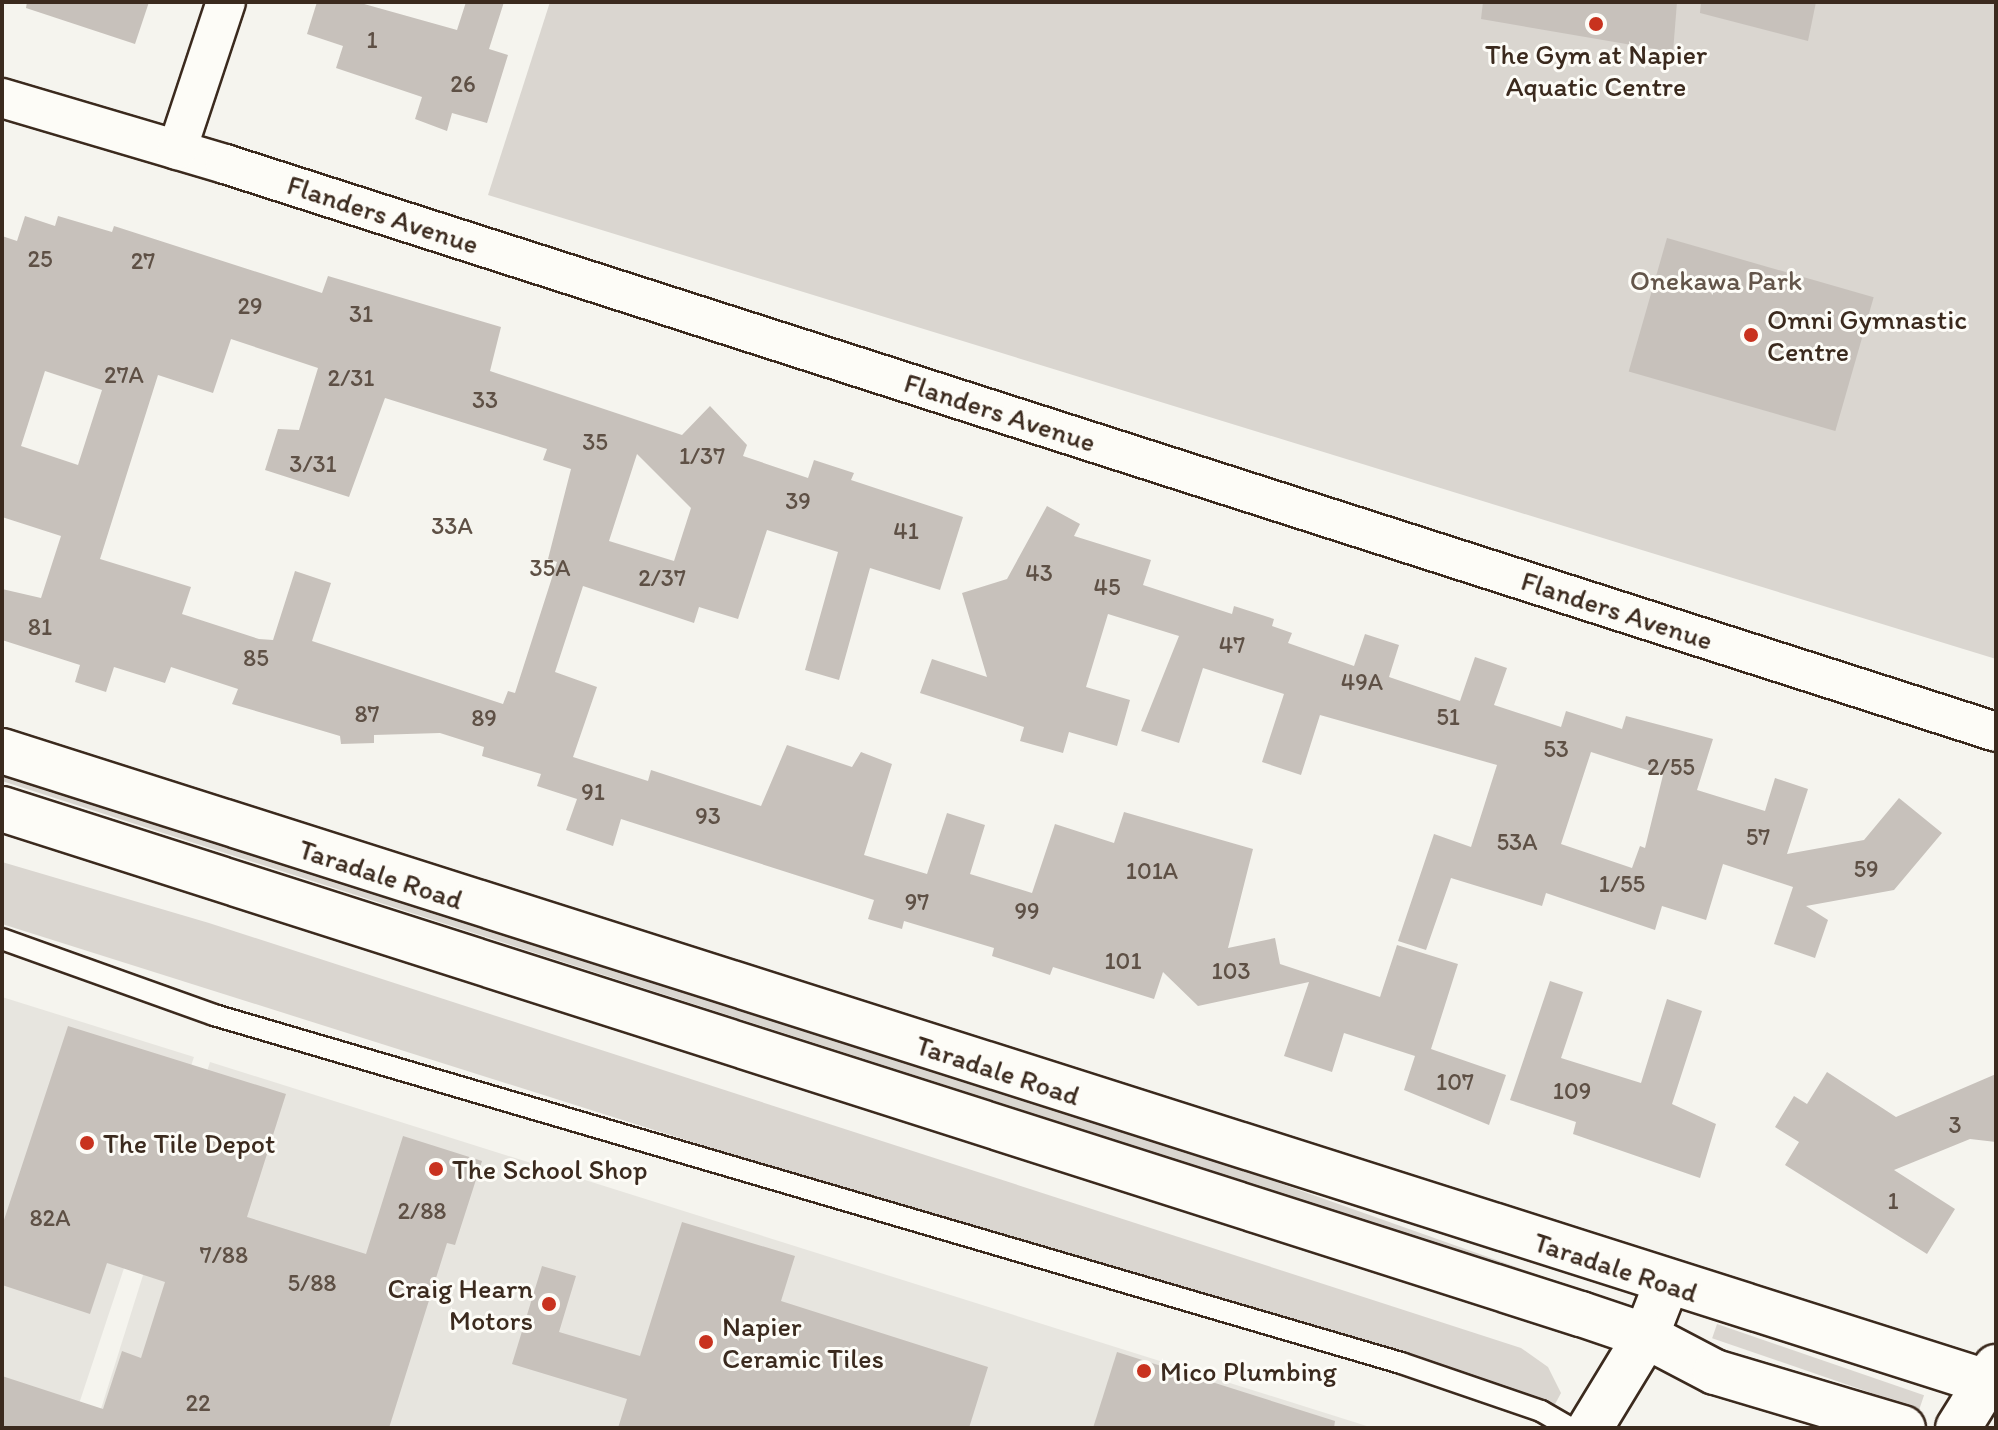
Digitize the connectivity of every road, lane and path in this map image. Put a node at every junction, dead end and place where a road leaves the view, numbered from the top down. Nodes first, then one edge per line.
1 (226, 2) edge
2 (2, 98) edge
3 (177, 150) junction
4 (1996, 732) edge
5 (2, 751) edge
6 (2, 809) edge
7 (2, 939) edge
8 (1666, 1285) junction
9 (1646, 1336) junction
10 (1993, 1378) edge
11 (1571, 1428) edge
12 (1590, 1428) edge
13 (1903, 1428) edge
14 (1958, 1428) edge

1 - 3 street
2 - 3 street, Flanders Avenue
3 - 4 street, Flanders Avenue
5 - 8 main road, Taradale Road
6 - 9 main road, Taradale Road
7 - 11 lane
8 - 9 main road
8 - 10 main road, Taradale Road
9 - 12 main road
9 - 13 main road, Taradale Road
10 - 14 main road

